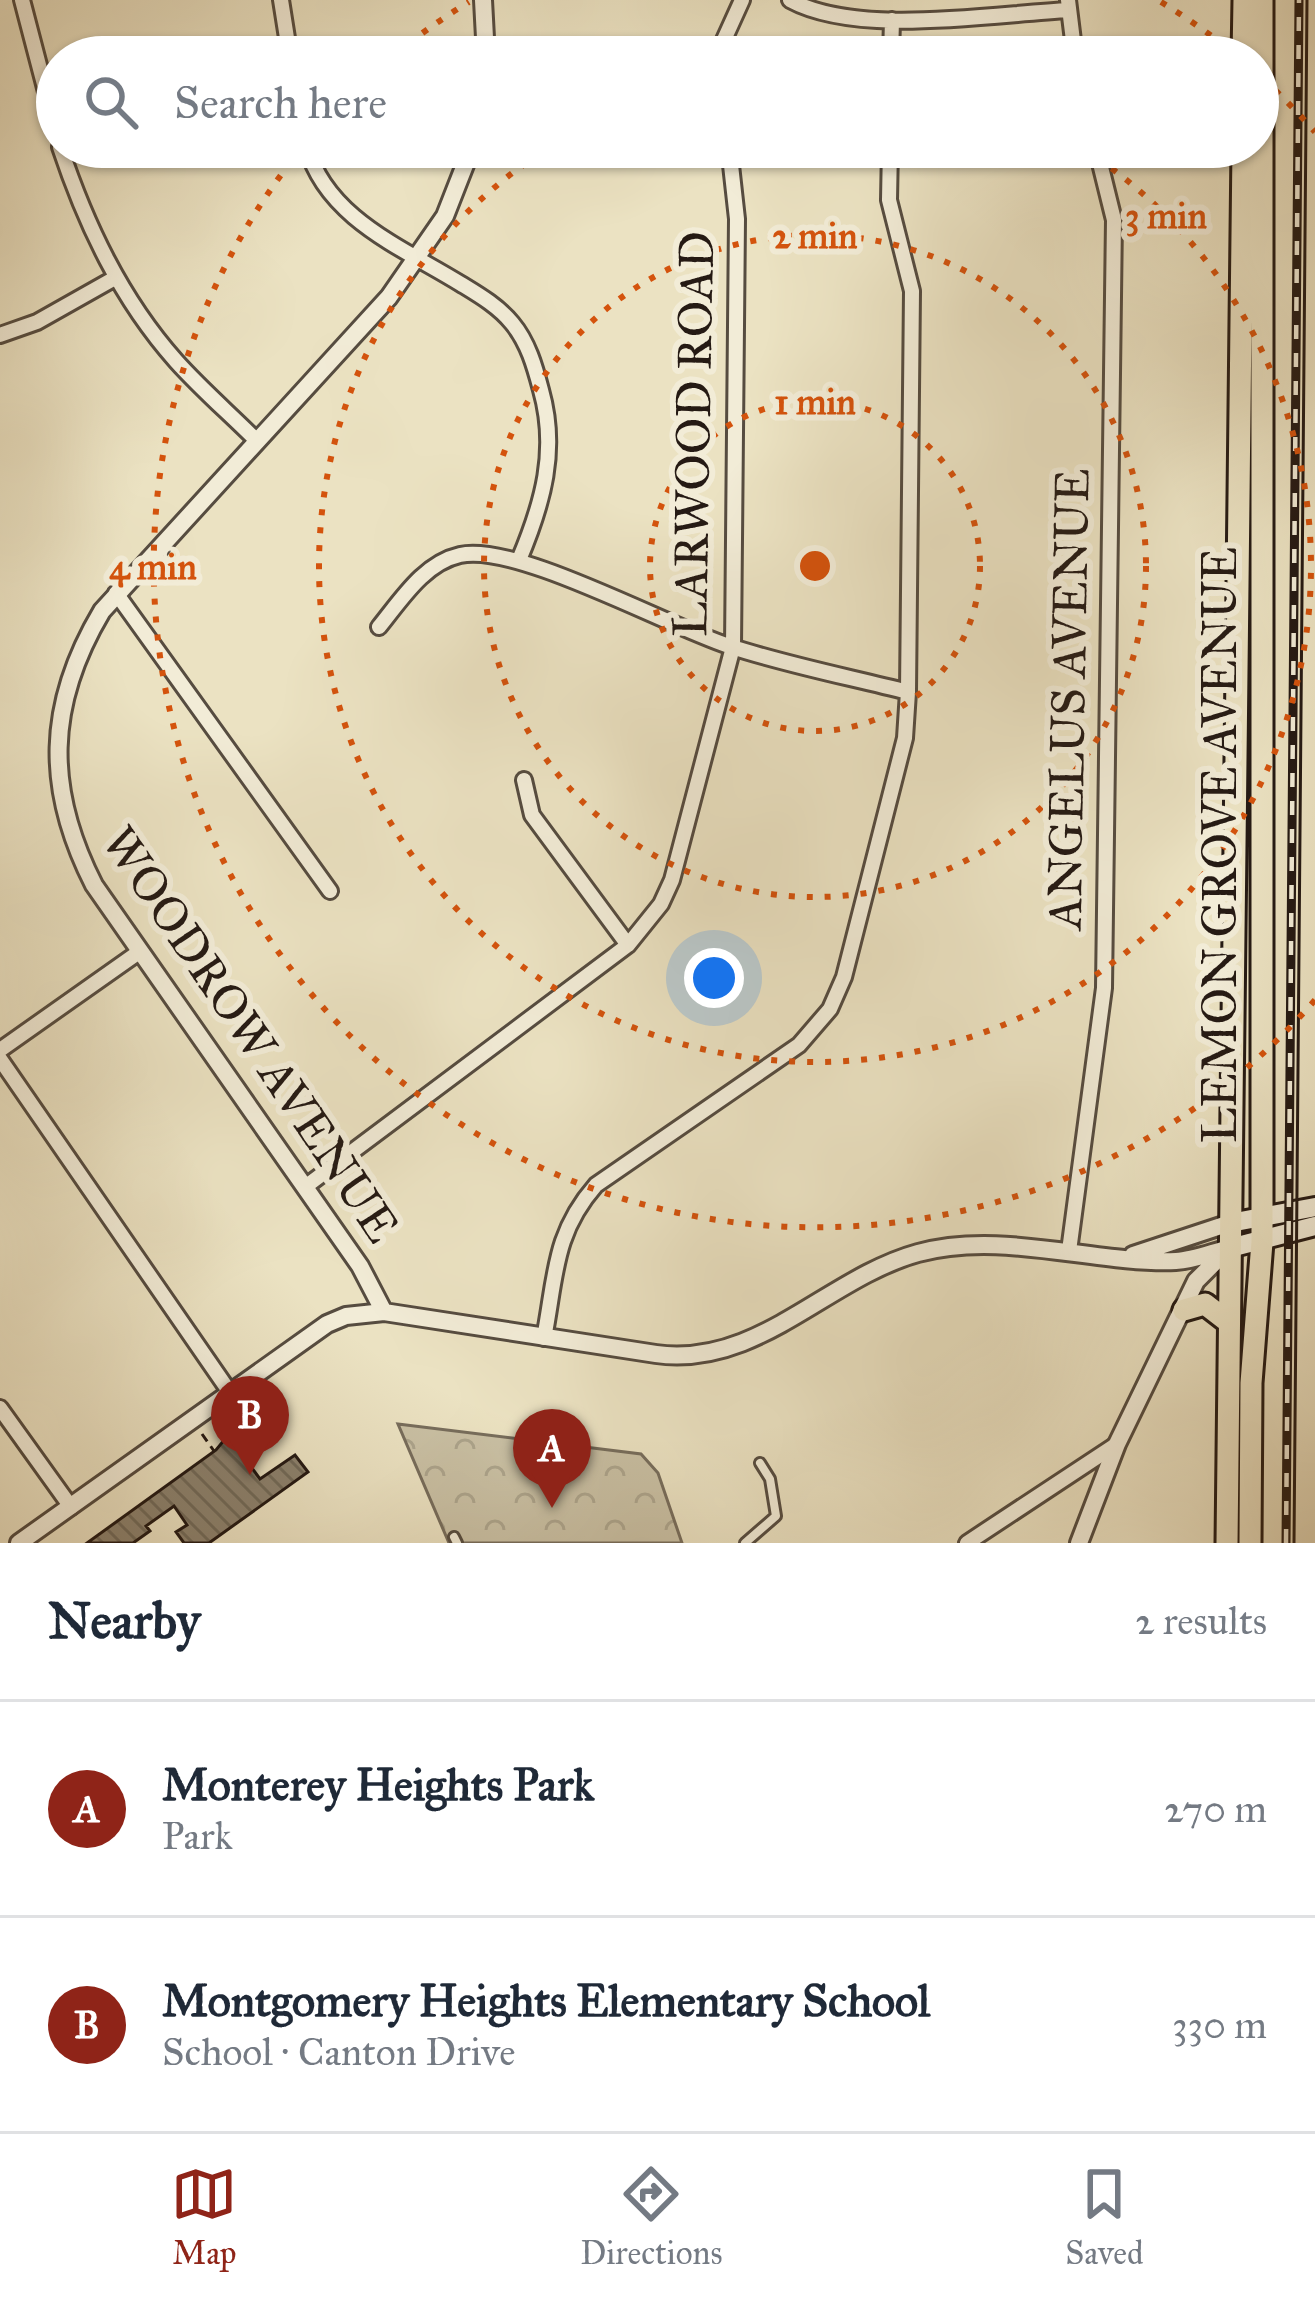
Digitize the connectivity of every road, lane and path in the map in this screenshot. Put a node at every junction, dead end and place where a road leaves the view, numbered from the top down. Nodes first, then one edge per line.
1 (22, 0) edge
2 (281, 0) edge
3 (483, 0) edge
4 (742, 0) edge
5 (790, 0) edge
6 (1244, 0) edge
7 (1262, 0) edge
8 (1069, 5) edge
9 (892, 20) junction
10 (287, 36) edge
11 (486, 36) edge
12 (726, 36) edge
13 (892, 36) edge
14 (1073, 36) edge
15 (1244, 36) edge
16 (1259, 36) edge
17 (36, 54) edge
18 (69, 168) edge
19 (315, 168) edge
20 (464, 168) edge
21 (731, 168) edge
22 (890, 168) edge
23 (1101, 168) edge
24 (1249, 168) edge
25 (1249, 168) edge
26 (418, 258) junction
27 (115, 278) junction
28 (0, 335) edge
29 (256, 440) junction
30 (519, 560) junction
31 (116, 593) junction
32 (379, 627) dead end
33 (733, 647) junction
34 (908, 692) junction
35 (524, 780) dead end
36 (329, 891) dead end
37 (628, 945) junction
38 (139, 952) junction
39 (0, 1055) edge
40 (305, 1186) junction
41 (1315, 1208) edge
42 (1262, 1217) junction
43 (1230, 1223) junction
44 (1315, 1226) edge
45 (1262, 1242) junction
46 (1230, 1248) junction
47 (1070, 1251) junction
48 (1127, 1258) junction
49 (1184, 1310) junction
50 (384, 1312) junction
51 (1227, 1321) junction
52 (544, 1338) junction
53 (229, 1391) junction
54 (0, 1408) edge
55 (201, 1432) dead end
56 (1117, 1444) junction
57 (214, 1451) dead end
58 (760, 1463) dead end
59 (71, 1507) junction
60 (19, 1543) edge
61 (745, 1543) edge
62 (967, 1543) edge
63 (1078, 1543) edge
64 (1227, 1543) edge
65 (1250, 1543) edge

1 - 17 street
2 - 10 street
3 - 11 street
4 - 12 street
5 - 9 street
6 - 15 main road
7 - 16 main road
8 - 9 street
8 - 14 street
9 - 13 street
18 - 27 street
19 - 26 street
20 - 26 street, WOODROW AVENUE
21 - 33 street, LARWOOD ROAD
22 - 34 street
23 - 47 street, ANGELUS AVENUE
24 - 42 main road, LEMON GROVE AVENUE
25 - 43 main road, LEMON GROVE AVENUE
26 - 29 street, WOODROW AVENUE
26 - 30 street
27 - 28 street
27 - 29 street
29 - 31 street, WOODROW AVENUE
30 - 32 street
30 - 33 street
31 - 36 street
31 - 38 street, WOODROW AVENUE
33 - 34 street
33 - 37 street, LARWOOD ROAD
34 - 52 street
35 - 37 street
37 - 40 street, LARWOOD ROAD
38 - 39 street
38 - 40 street, WOODROW AVENUE
39 - 53 street
40 - 50 street, WOODROW AVENUE
41 - 42 main road
42 - 43 main road
42 - 45 main road, LEMON GROVE AVENUE
43 - 46 main road, LEMON GROVE AVENUE
43 - 48 street
44 - 45 main road
45 - 46 main road
45 - 65 main road, LEMON GROVE AVENUE
46 - 48 street
46 - 49 street
46 - 51 main road, LEMON GROVE AVENUE
47 - 48 street
47 - 52 street
49 - 51 main road
49 - 56 street
50 - 52 street
50 - 53 street
51 - 64 main road, LEMON GROVE AVENUE
53 - 59 street
54 - 59 street
55 - 57 path
56 - 62 street
56 - 63 street
58 - 61 lane
59 - 60 street

